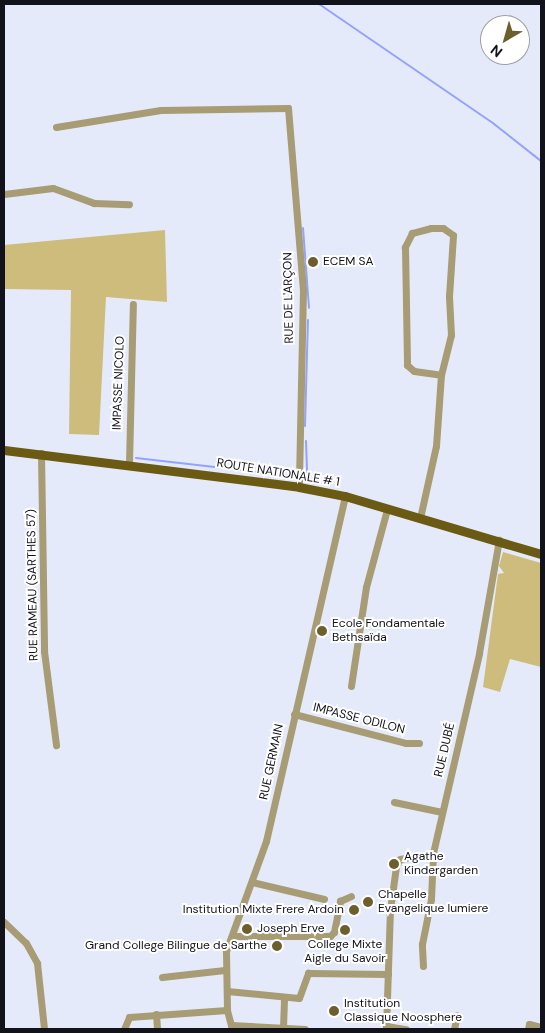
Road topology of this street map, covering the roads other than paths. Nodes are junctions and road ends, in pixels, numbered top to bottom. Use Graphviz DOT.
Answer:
graph roads {
  1 [pos="56,127"];
  2 [pos="4,194"];
  3 [pos="129,204"];
  4 [pos="133,304"];
  5 [pos="441,375"];
  6 [pos="4,450"];
  7 [pos="40,453"];
  8 [pos="129,463"];
  9 [pos="299,487"];
  10 [pos="345,496"];
  11 [pos="387,508"];
  12 [pos="420,518"];
  13 [pos="499,540"];
  14 [pos="541,554"];
  15 [pos="351,686"];
  16 [pos="294,714"];
  17 [pos="419,743"];
  18 [pos="56,745"];
  19 [pos="394,802"];
  20 [pos="442,812"];
  21 [pos="433,854"];
  22 [pos="252,882"];
  23 [pos="351,896"];
  24 [pos="324,899"];
  25 [pos="4,922"];
  26 [pos="232,936"];
  27 [pos="423,966"];
  28 [pos="225,970"];
  29 [pos="388,974"];
  30 [pos="162,977"];
  31 [pos="227,991"];
  32 [pos="284,997"];
  33 [pos="227,1010"];
  34 [pos="156,1014"];
  35 [pos="457,1015"];
  36 [pos="231,1027"];
  37 [pos="386,1027"];
  38 [pos="529,1027"];
  39 [pos="541,1027"];
  40 [pos="283,1028"];
  41 [pos="44,1029"];
  42 [pos="124,1029"];
  43 [pos="157,1029"];
  44 [pos="304,1029"];
  45 [pos="406,1029"];
  46 [pos="454,1029"];
  1 -- 9 [label="street, RUE DE L'ARÇON"];
  2 -- 3 [label="street"];
  4 -- 8 [label="street, IMPASSE NICOLO"];
  5 -- 5 [label="street"];
  5 -- 12 [label="street"];
  6 -- 7 [label="main road, ROUTE NATIONALE # 1"];
  7 -- 8 [label="main road, ROUTE NATIONALE # 1"];
  7 -- 18 [label="street, RUE RAMEAU (SARTHES 57)"];
  8 -- 9 [label="main road, ROUTE NATIONALE # 1"];
  9 -- 10 [label="main road, ROUTE NATIONALE # 1"];
  10 -- 11 [label="main road, ROUTE NATIONALE # 1"];
  10 -- 16 [label="street, RUE GERMAIN"];
  11 -- 12 [label="main road, ROUTE NATIONALE # 1"];
  11 -- 15 [label="street"];
  12 -- 13 [label="main road, ROUTE NATIONALE # 1"];
  13 -- 14 [label="main road, ROUTE NATIONALE # 1"];
  13 -- 20 [label="street, RUE DUBÉ"];
  16 -- 17 [label="street, IMPASSE ODILON"];
  16 -- 22 [label="street, RUE GERMAIN"];
  19 -- 20 [label="street"];
  20 -- 21 [label="street, RUE DUBÉ"];
  21 -- 27 [label="street, RUE DUBÉ"];
  21 -- 29 [label="street"];
  22 -- 24 [label="street"];
  22 -- 26 [label="street, RUE GERMAIN"];
  23 -- 26 [label="street"];
  25 -- 41 [label="street"];
  26 -- 28 [label="street, RUE GERMAIN"];
  28 -- 30 [label="street"];
  28 -- 31 [label="street, RUE GERMAIN"];
  29 -- 32 [label="street"];
  29 -- 37 [label="street"];
  31 -- 32 [label="street"];
  31 -- 33 [label="street, RUE GERMAIN"];
  32 -- 40 [label="street"];
  33 -- 34 [label="street"];
  33 -- 36 [label="street, RUE GERMAIN"];
  34 -- 42 [label="street"];
  34 -- 43 [label="street"];
  35 -- 46 [label="street"];
  36 -- 40 [label="street"];
  37 -- 45 [label="street"];
  38 -- 39 [label="street"];
  40 -- 44 [label="street"];
}
